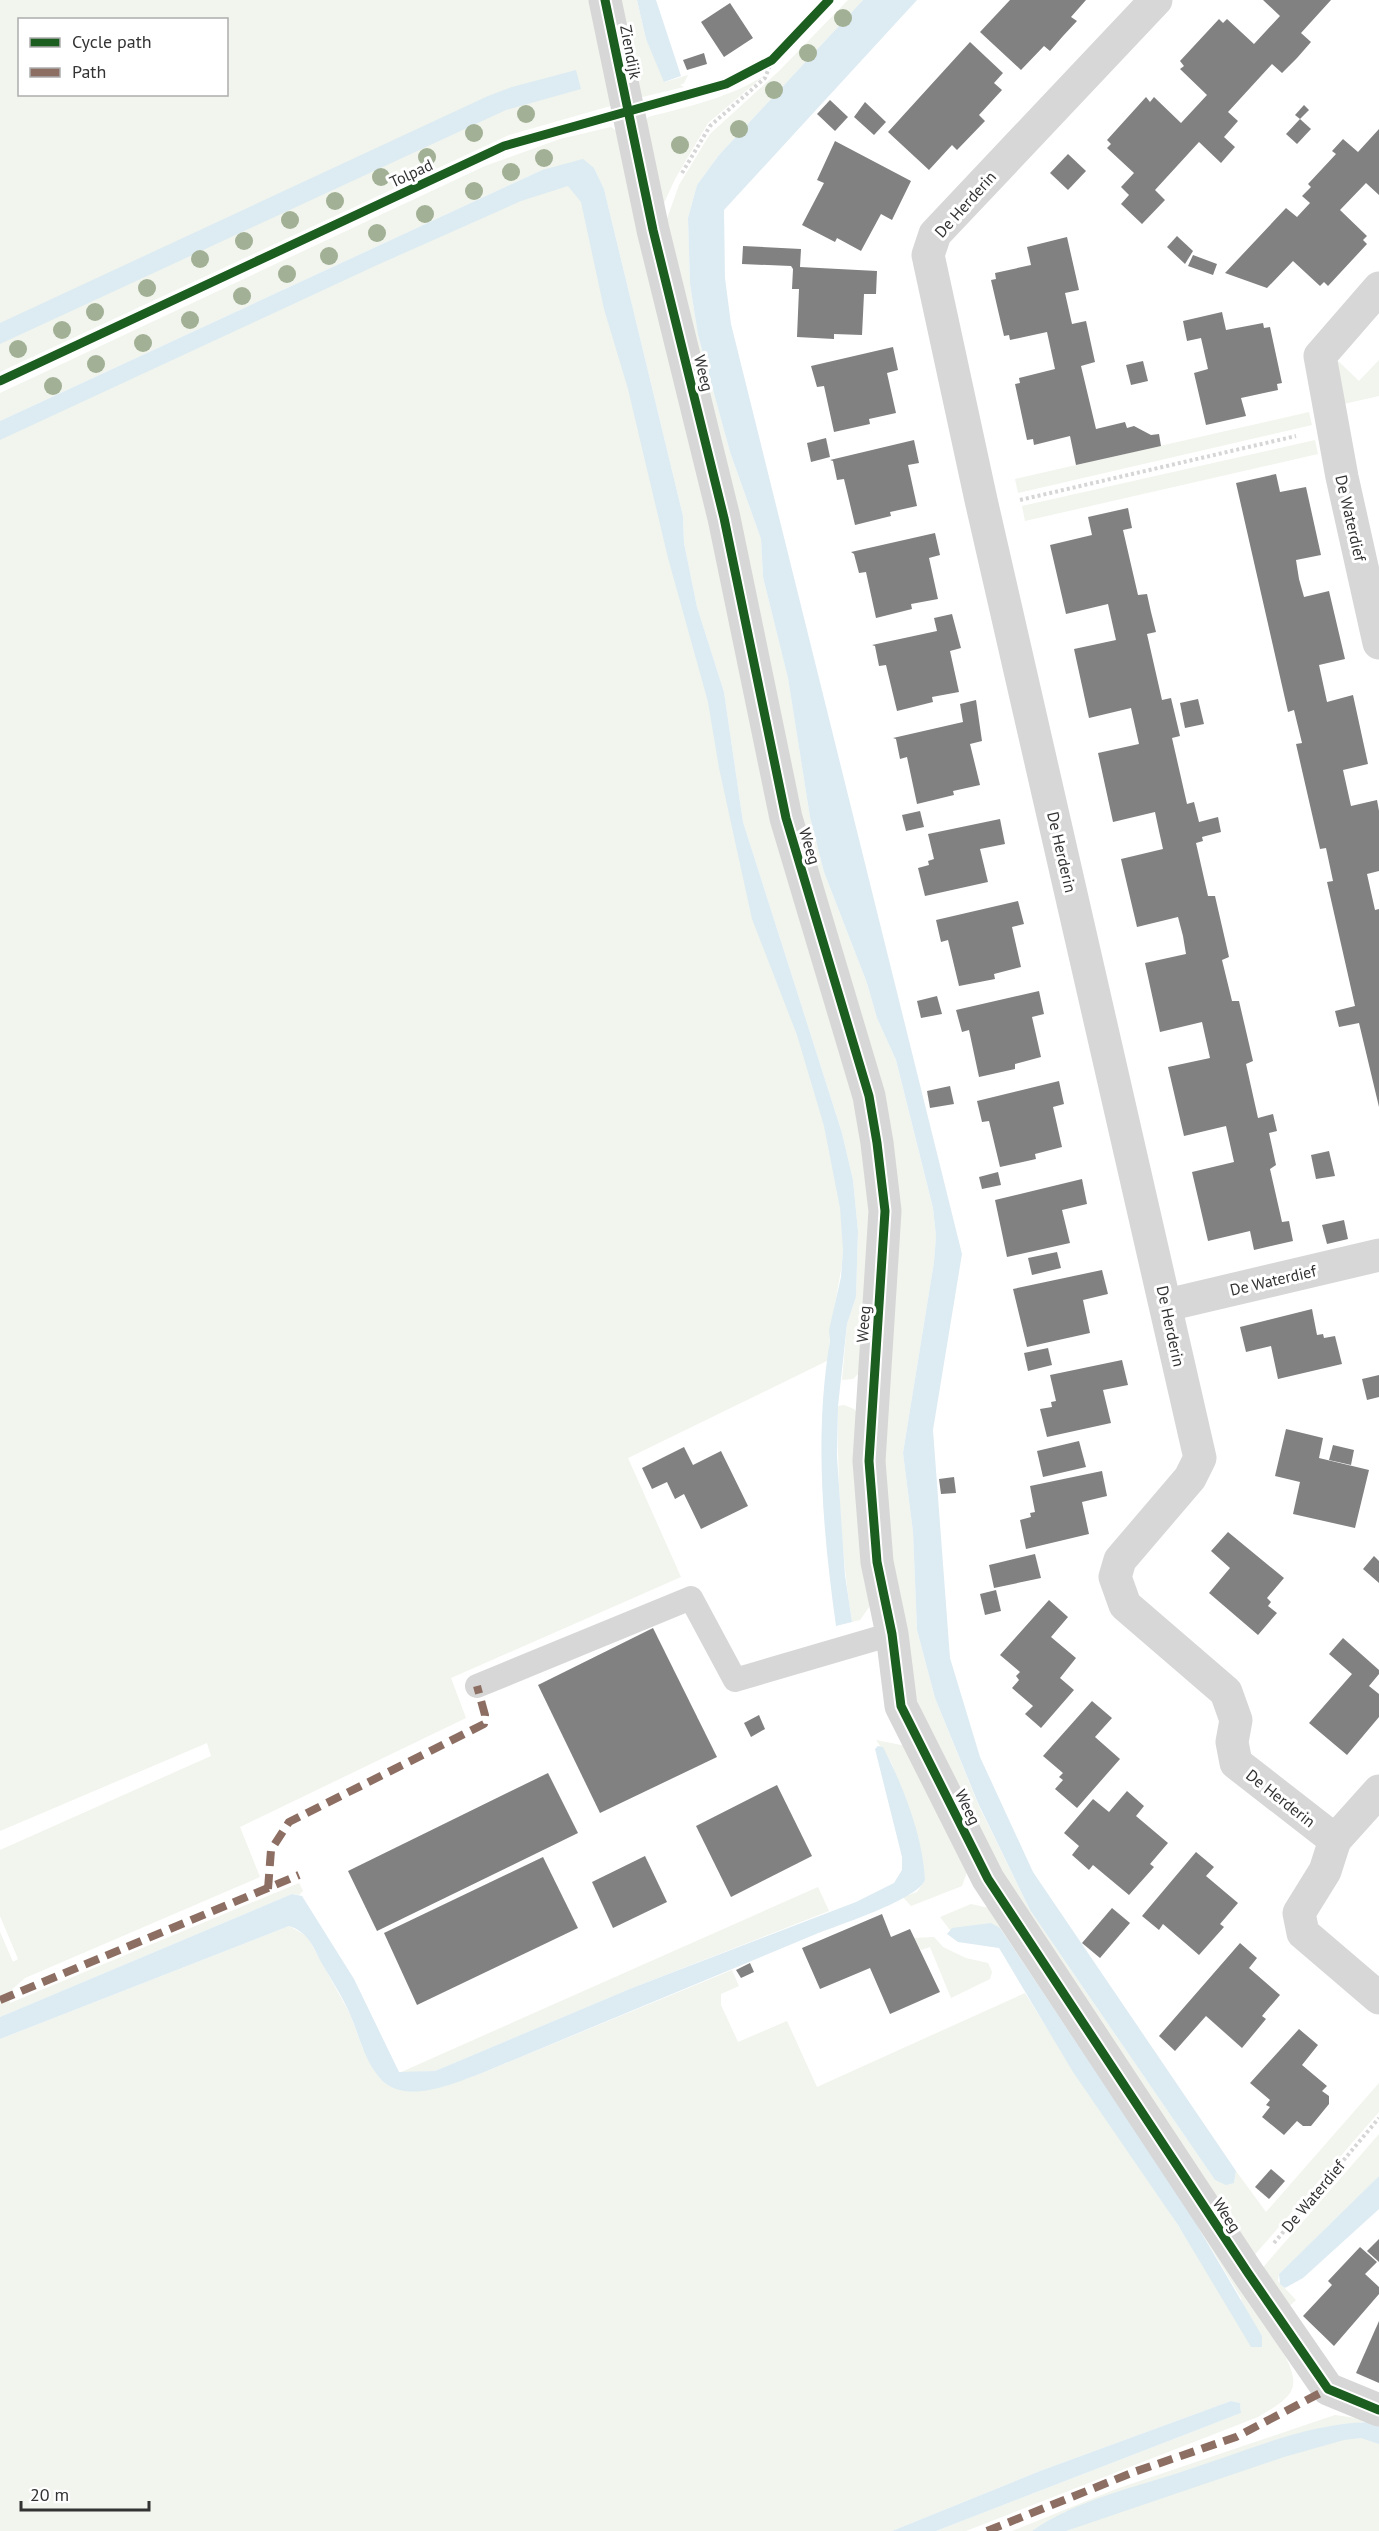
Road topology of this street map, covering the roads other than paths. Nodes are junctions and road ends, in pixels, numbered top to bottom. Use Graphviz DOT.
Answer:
graph roads {
  1 [pos="605,0"];
  2 [pos="1156,0"];
  3 [pos="626,110"];
  4 [pos="1379,288"];
  5 [pos="1379,643"];
  6 [pos="1379,1255"];
  7 [pos="1167,1305"];
  8 [pos="891,1634"];
  9 [pos="477,1686"];
  10 [pos="1379,1791"];
  11 [pos="1335,1840"];
  12 [pos="1379,1998"];
  13 [pos="1379,2410"];
  1 -- 3 [label="street, Ziendijk"];
  2 -- 7 [label="street, De Herderin"];
  3 -- 8 [label="street, Weeg"];
  4 -- 5 [label="street, De Waterdief"];
  6 -- 7 [label="street, De Waterdief"];
  7 -- 11 [label="street, De Herderin"];
  8 -- 9 [label="lane"];
  8 -- 13 [label="street, Weeg"];
  10 -- 11 [label="street"];
  11 -- 12 [label="street"];
}
